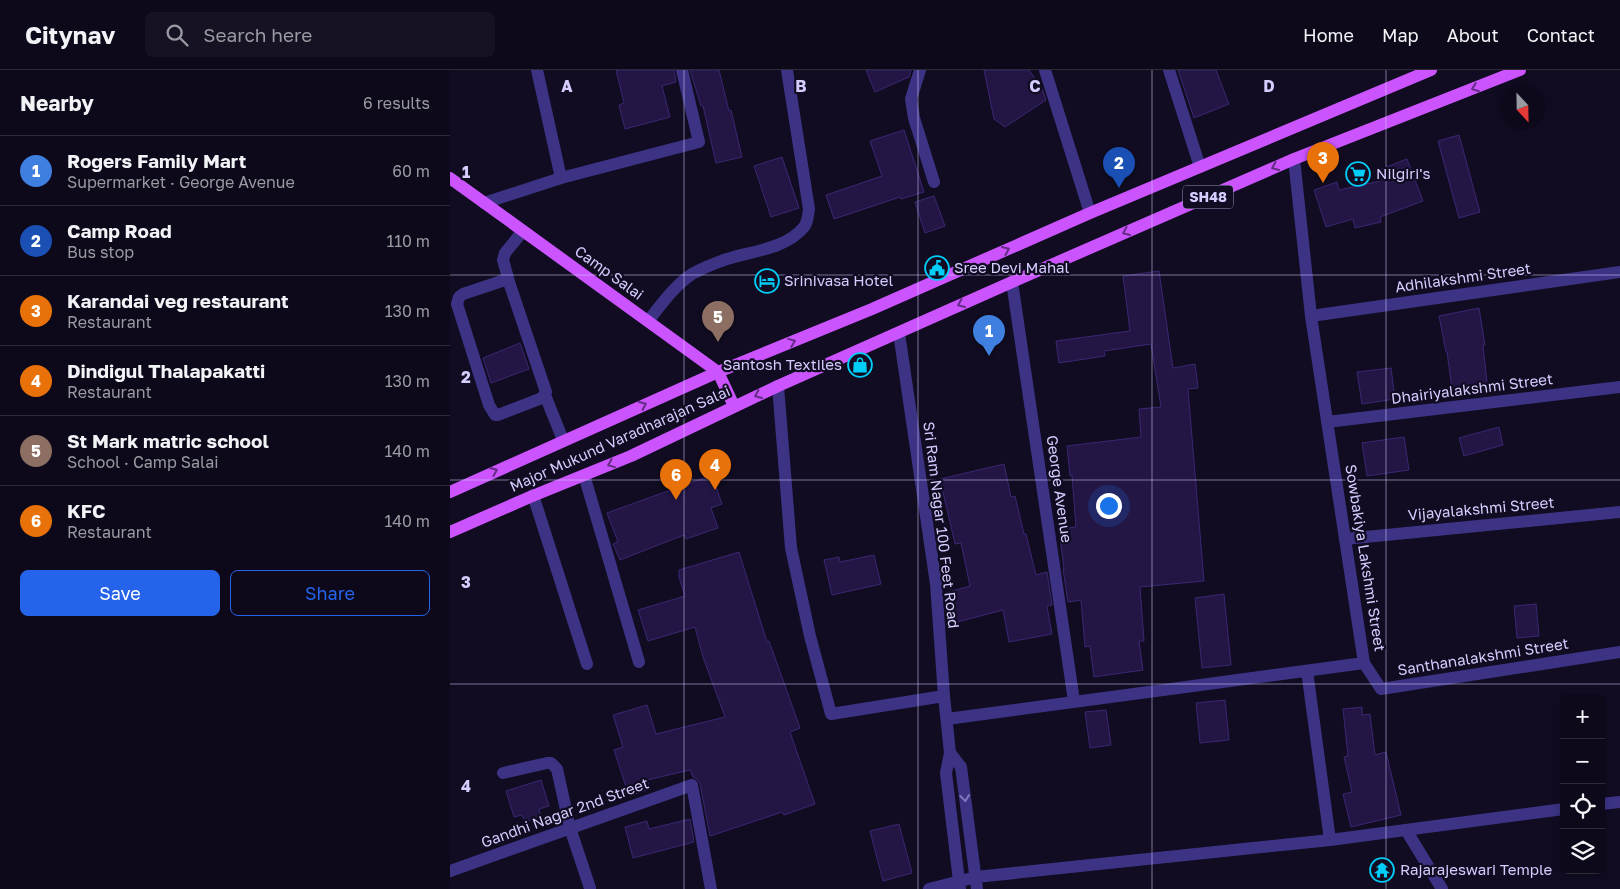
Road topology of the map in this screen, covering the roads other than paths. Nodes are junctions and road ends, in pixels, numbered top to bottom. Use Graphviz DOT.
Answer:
graph roads {
  1 [pos="537,70"];
  2 [pos="682,70"];
  3 [pos="787,70"];
  4 [pos="920,70"];
  5 [pos="1045,70"];
  6 [pos="1169,70"];
  7 [pos="1431,70"];
  8 [pos="1520,70"];
  9 [pos="1505,73"];
  10 [pos="1294,159"];
  11 [pos="1200,167"];
  12 [pos="450,178"];
  13 [pos="561,178"];
  14 [pos="934,182"];
  15 [pos="484,203"];
  16 [pos="1090,213"];
  17 [pos="523,231"];
  18 [pos="1620,272"];
  19 [pos="508,279"];
  20 [pos="1012,282"];
  21 [pos="1311,316"];
  22 [pos="648,322"];
  23 [pos="898,333"];
  24 [pos="718,372"];
  25 [pos="778,386"];
  26 [pos="1620,387"];
  27 [pos="545,395"];
  28 [pos="734,406"];
  29 [pos="1327,422"];
  30 [pos="563,440"];
  31 [pos="584,475"];
  32 [pos="450,492"];
  33 [pos="533,495"];
  34 [pos="1620,512"];
  35 [pos="450,532"];
  36 [pos="1345,538"];
  37 [pos="1620,652"];
  38 [pos="639,662"];
  39 [pos="1364,663"];
  40 [pos="587,664"];
  41 [pos="1307,671"];
  42 [pos="944,696"];
  43 [pos="1074,701"];
  44 [pos="947,719"];
  45 [pos="950,753"];
  46 [pos="503,773"];
  47 [pos="1620,802"];
  48 [pos="1605,804"];
  49 [pos="1560,810"];
  50 [pos="570,828"];
  51 [pos="1406,830"];
  52 [pos="1330,840"];
  53 [pos="450,871"];
  54 [pos="976,883"];
  55 [pos="960,885"];
  56 [pos="590,888"];
  57 [pos="711,889"];
  58 [pos="929,889"];
  59 [pos="1442,889"];
  1 -- 13 [label="street"];
  2 -- 13 [label="street"];
  3 -- 22 [label="street"];
  4 -- 14 [label="street"];
  5 -- 16 [label="street"];
  6 -- 11 [label="street"];
  7 -- 11 [label="main road, Major Mukund Varadharajan Salai / SH48"];
  8 -- 9 [label="main road, Major Mukund Varadharajan Salai / SH48"];
  9 -- 10 [label="main road, Major Mukund Varadharajan Salai / SH48, one-way"];
  10 -- 20 [label="main road, Major Mukund Varadharajan Salai / SH48, one-way"];
  10 -- 21 [label="street, Sowbakiya Lakshmi Street"];
  11 -- 16 [label="main road, Major Mukund Varadharajan Salai / SH48"];
  12 -- 15 [label="main road, Camp Salai"];
  13 -- 15 [label="street"];
  15 -- 17 [label="main road, Camp Salai"];
  24 -- 16 [label="main road, Major Mukund Varadharajan Salai / SH48, one-way"];
  17 -- 19 [label="street"];
  17 -- 22 [label="main road, Camp Salai"];
  18 -- 21 [label="street, Adhilakshmi Street"];
  19 -- 27 [label="street"];
  19 -- 27 [label="street"];
  20 -- 23 [label="main road, Major Mukund Varadharajan Salai / SH48, one-way"];
  20 -- 43 [label="street, George Avenue"];
  21 -- 29 [label="street, Sowbakiya Lakshmi Street"];
  22 -- 24 [label="main road, Camp Salai"];
  23 -- 25 [label="main road, Major Mukund Varadharajan Salai / SH48"];
  23 -- 42 [label="street, Sri Ram Nagar 100 Feet Road"];
  24 -- 28 [label="main road, Camp Salai"];
  30 -- 24 [label="main road, Major Mukund Varadharajan Salai / SH48, one-way"];
  25 -- 28 [label="main road, Major Mukund Varadharajan Salai / SH48, one-way"];
  25 -- 42 [label="street"];
  26 -- 29 [label="street, Dhairiyalakshmi Street"];
  27 -- 30 [label="street"];
  28 -- 31 [label="main road, Major Mukund Varadharajan Salai / SH48, one-way"];
  29 -- 36 [label="street, Sowbakiya Lakshmi Street"];
  32 -- 30 [label="main road, Major Mukund Varadharajan Salai / SH48, one-way"];
  31 -- 33 [label="main road, Major Mukund Varadharajan Salai / SH48"];
  31 -- 38 [label="street"];
  33 -- 35 [label="main road, Major Mukund Varadharajan Salai / SH48"];
  33 -- 40 [label="street"];
  34 -- 36 [label="street, Vijayalakshmi Street"];
  36 -- 39 [label="street, Sowbakiya Lakshmi Street"];
  37 -- 39 [label="street, Santhanalakshmi Street"];
  39 -- 41 [label="street, Sowbakiya Lakshmi Street"];
  41 -- 43 [label="street, Sowbakiya Lakshmi Street"];
  41 -- 52 [label="street"];
  42 -- 44 [label="street, Sri Ram Nagar 100 Feet Road"];
  43 -- 44 [label="street, Sowbakiya Lakshmi Street"];
  44 -- 45 [label="street, Sri Ram Nagar 100 Feet Road"];
  45 -- 54 [label="street, Sri Ram Nagar 100 Feet Road, one-way"];
  45 -- 55 [label="street, Sri Ram Nagar 100 Feet Road"];
  46 -- 50 [label="street"];
  47 -- 48 [label="street"];
  49 -- 51 [label="street"];
  50 -- 53 [label="street, Gandhi Nagar 2nd Street"];
  50 -- 56 [label="street"];
  50 -- 57 [label="street, Gandhi Nagar 2nd Street"];
  51 -- 52 [label="street"];
  51 -- 59 [label="street"];
  52 -- 54 [label="street"];
  54 -- 55 [label="street"];
  55 -- 58 [label="street"];
}
